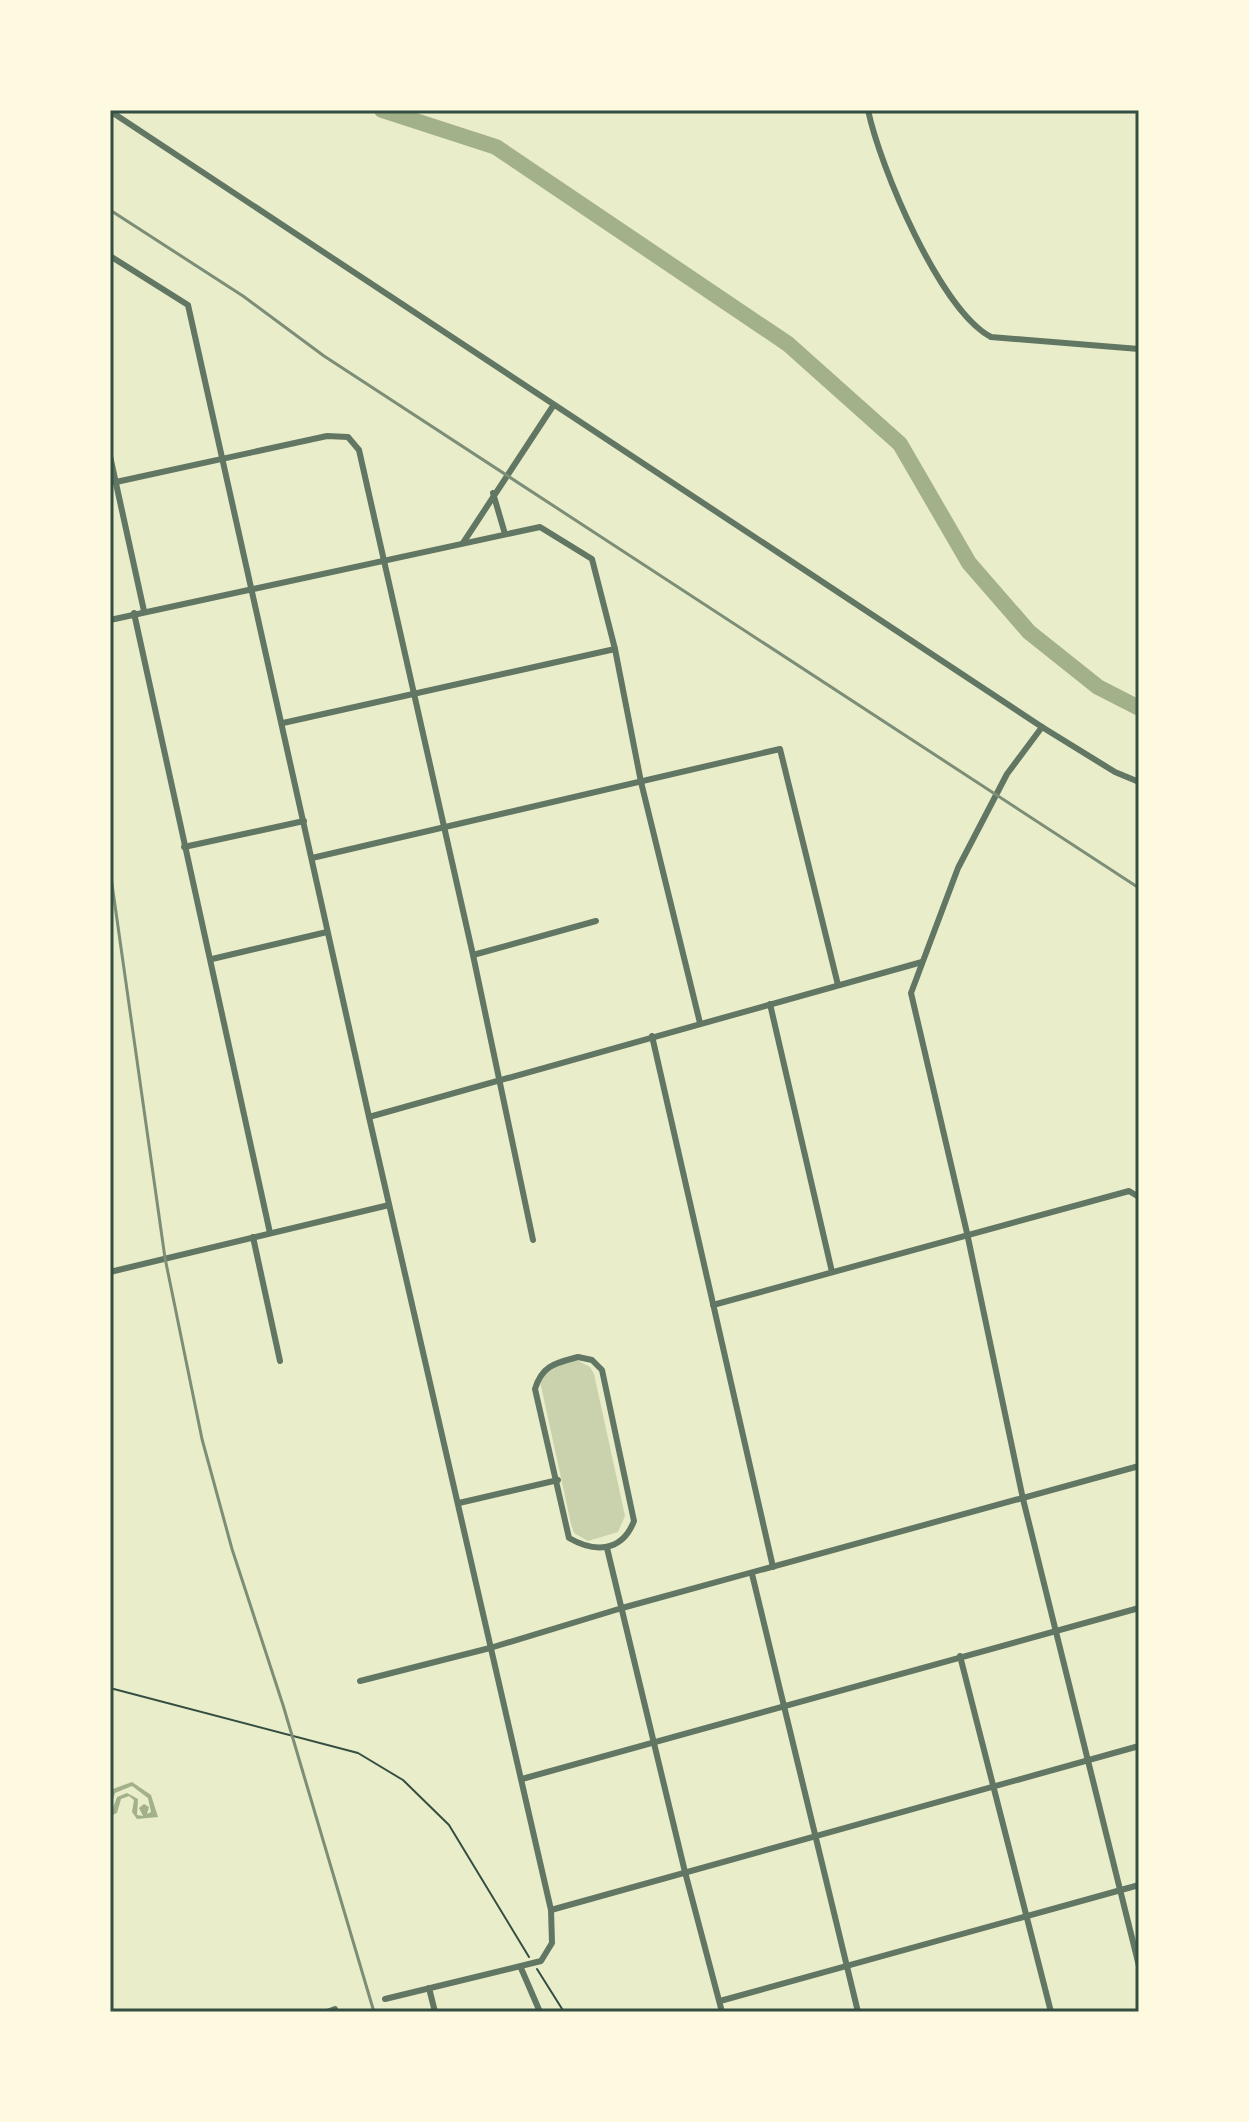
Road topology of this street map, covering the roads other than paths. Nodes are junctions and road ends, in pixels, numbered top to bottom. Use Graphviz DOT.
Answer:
graph roads {
  1 [pos="868,110"];
  2 [pos="110,111"];
  3 [pos="110,256"];
  4 [pos="1139,349"];
  5 [pos="553,406"];
  6 [pos="110,456"];
  7 [pos="224,459"];
  8 [pos="116,482"];
  9 [pos="493,493"];
  10 [pos="505,534"];
  11 [pos="463,543"];
  12 [pos="384,560"];
  13 [pos="252,589"];
  14 [pos="144,611"];
  15 [pos="134,613"];
  16 [pos="110,620"];
  17 [pos="615,649"];
  18 [pos="415,692"];
  19 [pos="283,723"];
  20 [pos="1042,727"];
  21 [pos="641,782"];
  22 [pos="1139,782"];
  23 [pos="304,821"];
  24 [pos="444,830"];
  25 [pos="184,847"];
  26 [pos="312,858"];
  27 [pos="596,921"];
  28 [pos="327,932"];
  29 [pos="473,955"];
  30 [pos="212,959"];
  31 [pos="922,962"];
  32 [pos="838,985"];
  33 [pos="770,1004"];
  34 [pos="700,1023"];
  35 [pos="652,1036"];
  36 [pos="499,1079"];
  37 [pos="369,1117"];
  38 [pos="1139,1197"];
  39 [pos="389,1205"];
  40 [pos="270,1233"];
  41 [pos="967,1233"];
  42 [pos="253,1237"];
  43 [pos="533,1240"];
  44 [pos="110,1272"];
  45 [pos="832,1272"];
  46 [pos="713,1305"];
  47 [pos="280,1361"];
  48 [pos="1139,1466"];
  49 [pos="558,1480"];
  50 [pos="1023,1499"];
  51 [pos="459,1503"];
  52 [pos="607,1548"];
  53 [pos="773,1567"];
  54 [pos="752,1574"];
  55 [pos="622,1608"];
  56 [pos="1139,1608"];
  57 [pos="1059,1631"];
  58 [pos="490,1648"];
  59 [pos="960,1656"];
  60 [pos="360,1681"];
  61 [pos="783,1707"];
  62 [pos="656,1742"];
  63 [pos="1139,1746"];
  64 [pos="1089,1760"];
  65 [pos="522,1779"];
  66 [pos="995,1787"];
  67 [pos="817,1836"];
  68 [pos="685,1872"];
  69 [pos="1139,1885"];
  70 [pos="1120,1891"];
  71 [pos="551,1910"];
  72 [pos="1028,1917"];
  73 [pos="1139,1966"];
  74 [pos="847,1967"];
  75 [pos="521,1968"];
  76 [pos="429,1988"];
  77 [pos="385,1999"];
  78 [pos="720,2001"];
  79 [pos="335,2009"];
  80 [pos="327,2012"];
  81 [pos="435,2012"];
  82 [pos="540,2012"];
  83 [pos="722,2012"];
  84 [pos="858,2012"];
  85 [pos="1051,2012"];
  1 -- 4 [label="street"];
  2 -- 5 [label="street"];
  3 -- 7 [label="street"];
  5 -- 9 [label="street"];
  5 -- 20 [label="street"];
  6 -- 8 [label="street"];
  7 -- 8 [label="street"];
  7 -- 12 [label="street"];
  7 -- 13 [label="street"];
  8 -- 14 [label="street"];
  9 -- 10 [label="street"];
  9 -- 11 [label="street"];
  10 -- 11 [label="street"];
  10 -- 17 [label="street"];
  11 -- 12 [label="street"];
  12 -- 13 [label="street"];
  12 -- 18 [label="street"];
  13 -- 14 [label="street"];
  13 -- 19 [label="street"];
  14 -- 15 [label="street"];
  15 -- 16 [label="street"];
  15 -- 25 [label="street"];
  17 -- 18 [label="street"];
  17 -- 21 [label="street"];
  18 -- 19 [label="street"];
  18 -- 24 [label="street"];
  19 -- 23 [label="street"];
  20 -- 22 [label="street"];
  20 -- 31 [label="street"];
  21 -- 24 [label="street"];
  21 -- 32 [label="street"];
  21 -- 34 [label="street"];
  23 -- 25 [label="street"];
  23 -- 26 [label="street"];
  24 -- 26 [label="street"];
  24 -- 29 [label="street"];
  25 -- 30 [label="street"];
  26 -- 28 [label="street"];
  27 -- 29 [label="street"];
  28 -- 30 [label="street"];
  28 -- 37 [label="street"];
  29 -- 36 [label="street"];
  30 -- 40 [label="street"];
  31 -- 32 [label="street"];
  31 -- 41 [label="street"];
  32 -- 33 [label="street"];
  33 -- 34 [label="street"];
  33 -- 45 [label="street"];
  34 -- 35 [label="street"];
  35 -- 36 [label="street"];
  35 -- 46 [label="street"];
  36 -- 37 [label="street"];
  36 -- 43 [label="street"];
  37 -- 39 [label="street"];
  38 -- 41 [label="street"];
  39 -- 40 [label="street"];
  39 -- 51 [label="street"];
  40 -- 42 [label="street"];
  41 -- 45 [label="street"];
  41 -- 50 [label="street"];
  42 -- 44 [label="street"];
  42 -- 47 [label="street"];
  45 -- 46 [label="street"];
  46 -- 53 [label="street"];
  48 -- 50 [label="street"];
  49 -- 51 [label="street"];
  49 -- 52 [label="street"];
  49 -- 52 [label="street"];
  50 -- 53 [label="street"];
  50 -- 57 [label="street"];
  51 -- 58 [label="street"];
  52 -- 55 [label="street"];
  53 -- 54 [label="street"];
  54 -- 55 [label="street"];
  54 -- 61 [label="street"];
  55 -- 58 [label="street"];
  55 -- 62 [label="street"];
  56 -- 57 [label="street"];
  57 -- 59 [label="street"];
  57 -- 64 [label="street"];
  58 -- 60 [label="street"];
  58 -- 65 [label="street"];
  59 -- 61 [label="street"];
  59 -- 66 [label="street"];
  61 -- 62 [label="street"];
  61 -- 67 [label="street"];
  62 -- 65 [label="street"];
  62 -- 68 [label="street"];
  63 -- 64 [label="street"];
  64 -- 66 [label="street"];
  64 -- 70 [label="street"];
  65 -- 71 [label="street"];
  66 -- 67 [label="street"];
  66 -- 72 [label="street"];
  67 -- 68 [label="street"];
  67 -- 74 [label="street"];
  68 -- 71 [label="street"];
  68 -- 78 [label="street"];
  69 -- 70 [label="street"];
  70 -- 72 [label="street"];
  70 -- 73 [label="street"];
  71 -- 75 [label="street"];
  72 -- 74 [label="street"];
  72 -- 85 [label="street"];
  74 -- 78 [label="street"];
  74 -- 84 [label="street"];
  75 -- 76 [label="street"];
  75 -- 82 [label="street"];
  76 -- 77 [label="street"];
  76 -- 81 [label="street"];
  78 -- 83 [label="street"];
  79 -- 80 [label="street"];
}
